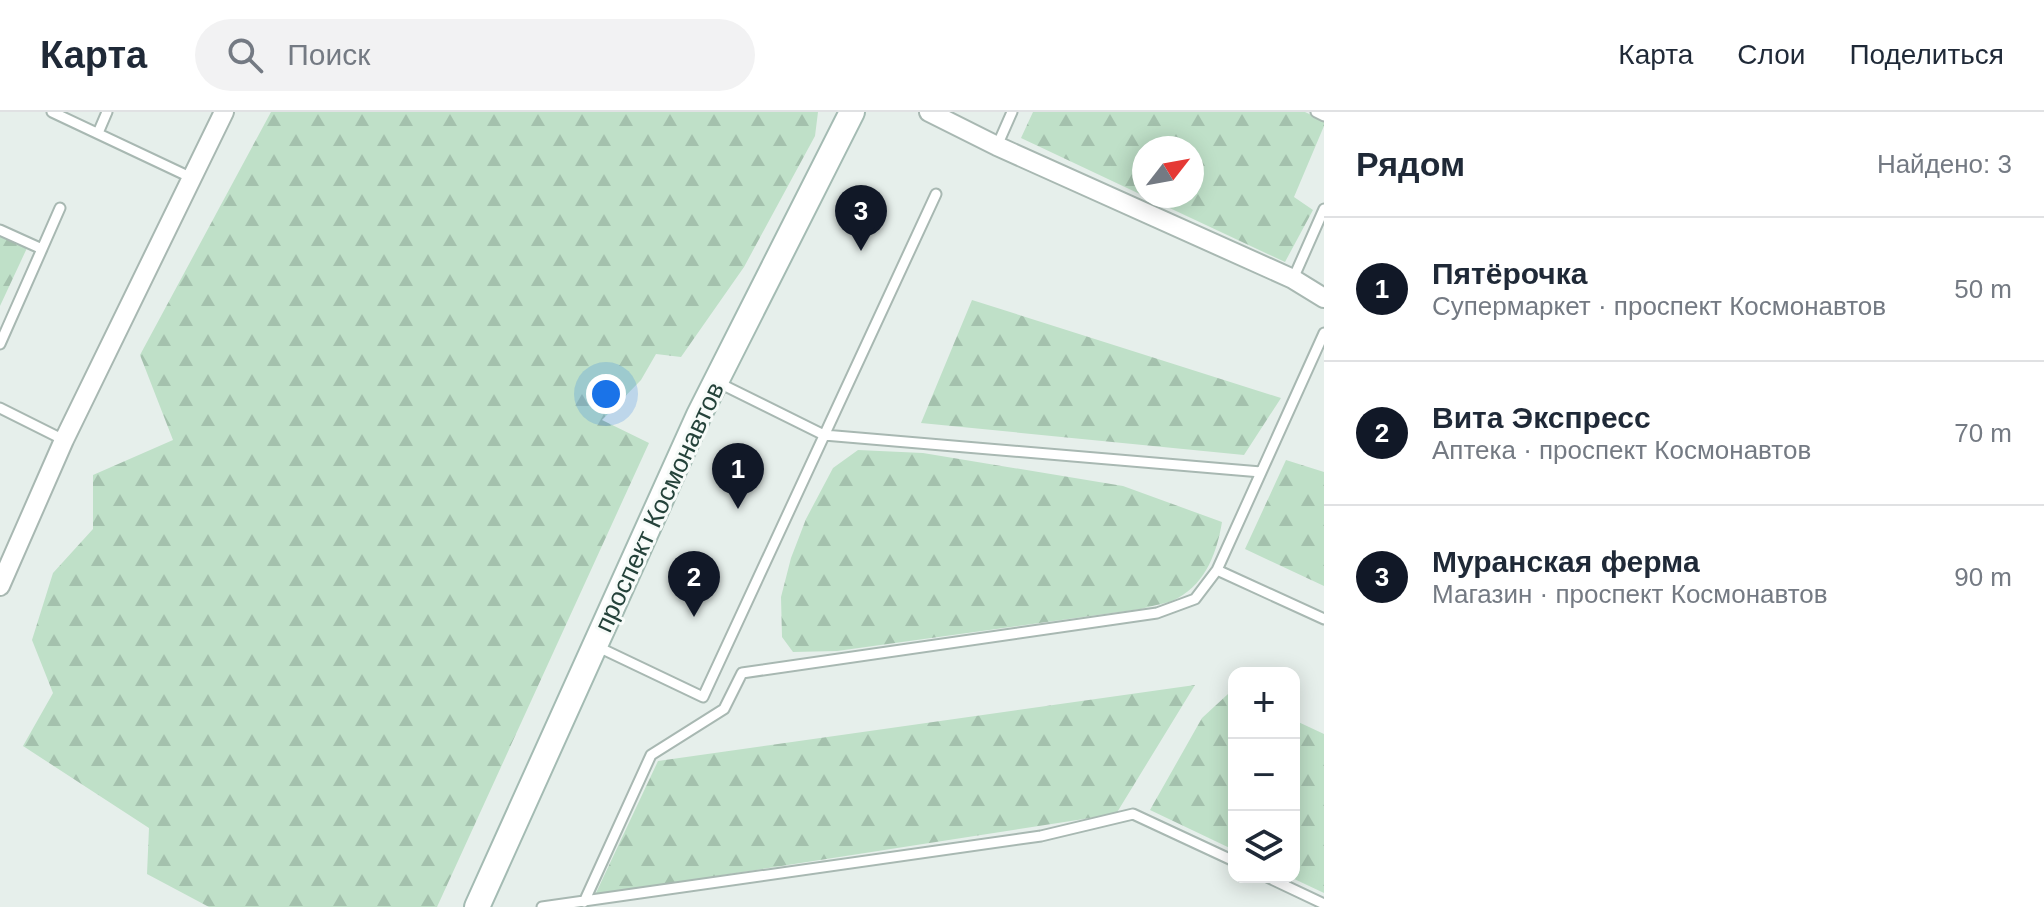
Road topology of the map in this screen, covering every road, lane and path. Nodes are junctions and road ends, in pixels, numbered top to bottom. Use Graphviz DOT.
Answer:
graph roads {
  1 [pos="52,112"];
  2 [pos="107,112"];
  3 [pos="224,112"];
  4 [pos="852,112"];
  5 [pos="929,112"];
  6 [pos="1012,112"];
  7 [pos="1316,112"];
  8 [pos="1324,116"];
  9 [pos="98,133"];
  10 [pos="997,146"];
  11 [pos="192,178"];
  12 [pos="936,194"];
  13 [pos="60,208"];
  14 [pos="1324,209"];
  15 [pos="0,230"];
  16 [pos="42,249"];
  17 [pos="1293,279"];
  18 [pos="1324,298"];
  19 [pos="1324,333"];
  20 [pos="0,344"];
  21 [pos="717,382"];
  22 [pos="0,408"];
  23 [pos="824,435"];
  24 [pos="64,440"];
  25 [pos="1261,472"];
  26 [pos="1217,570"];
  27 [pos="0,586"];
  28 [pos="1324,619"];
  29 [pos="595,645"];
  30 [pos="1228,858"];
  31 [pos="1280,883"];
  32 [pos="584,902"];
  33 [pos="1324,904"];
  34 [pos="477,907"];
  35 [pos="542,907"];
  1 -- 9 [label="lane"];
  2 -- 9 [label="lane"];
  3 -- 11 [label="street"];
  4 -- 21 [label="main road, проспект Космонавтов"];
  5 -- 10 [label="street"];
  6 -- 10 [label="lane"];
  7 -- 8 [label="lane"];
  9 -- 11 [label="lane"];
  10 -- 17 [label="street"];
  11 -- 24 [label="street"];
  12 -- 23 [label="lane"];
  13 -- 16 [label="lane"];
  14 -- 17 [label="lane"];
  15 -- 16 [label="lane"];
  16 -- 20 [label="lane"];
  17 -- 18 [label="street"];
  19 -- 25 [label="lane"];
  21 -- 23 [label="lane"];
  21 -- 29 [label="main road, проспект Космонавтов"];
  22 -- 24 [label="lane"];
  23 -- 25 [label="lane"];
  23 -- 29 [label="lane"];
  24 -- 27 [label="street"];
  25 -- 26 [label="lane"];
  26 -- 28 [label="lane"];
  26 -- 32 [label="lane"];
  29 -- 34 [label="main road, проспект Космонавтов"];
  30 -- 32 [label="lane"];
  31 -- 33 [label="lane"];
  32 -- 35 [label="lane"];
}
